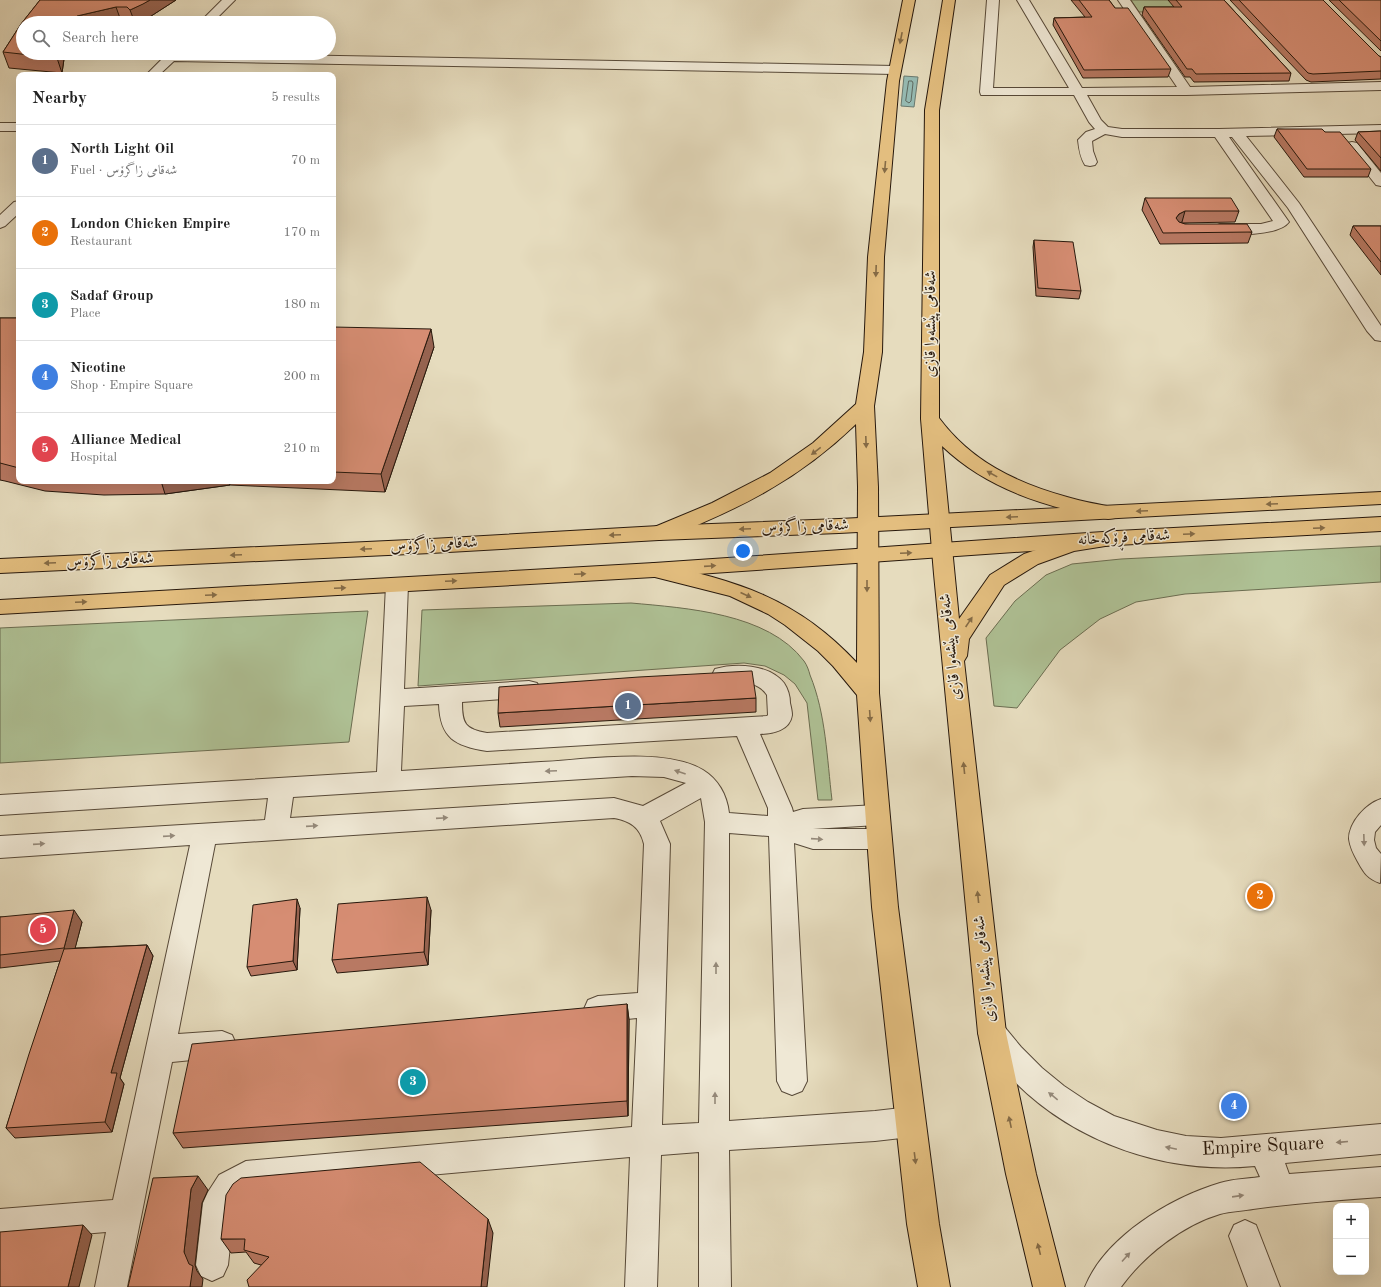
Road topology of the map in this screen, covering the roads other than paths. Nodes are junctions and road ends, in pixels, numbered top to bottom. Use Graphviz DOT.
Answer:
graph roads {
  1 [pos="229,0"];
  2 [pos="909,0"];
  3 [pos="949,0"];
  4 [pos="993,0"];
  5 [pos="1023,0"];
  6 [pos="1124,0"];
  7 [pos="212,16"];
  8 [pos="336,58"];
  9 [pos="168,60"];
  10 [pos="895,70"];
  11 [pos="155,72"];
  12 [pos="1293,76"];
  13 [pos="1381,86"];
  14 [pos="1304,88"];
  15 [pos="1078,92"];
  16 [pos="1186,92"];
  17 [pos="0,126"];
  18 [pos="16,127"];
  19 [pos="1381,129"];
  20 [pos="1104,130"];
  21 [pos="1338,130"];
  22 [pos="1236,132"];
  23 [pos="1219,133"];
  24 [pos="1090,162"];
  25 [pos="1381,182"];
  26 [pos="16,208"];
  27 [pos="0,223"];
  28 [pos="1205,229"];
  29 [pos="1381,336"];
  30 [pos="865,406"];
  31 [pos="930,419"];
  32 [pos="1381,498"];
  33 [pos="1108,513"];
  34 [pos="938,521"];
  35 [pos="868,524"];
  36 [pos="1381,524"];
  37 [pos="659,533"];
  38 [pos="1117,538"];
  39 [pos="942,551"];
  40 [pos="867,556"];
  41 [pos="0,566"];
  42 [pos="654,570"];
  43 [pos="397,585"];
  44 [pos="0,607"];
  45 [pos="954,671"];
  46 [pos="699,677"];
  47 [pos="551,687"];
  48 [pos="868,693"];
  49 [pos="450,694"];
  50 [pos="393,698"];
  51 [pos="745,726"];
  52 [pos="604,735"];
  53 [pos="503,741"];
  54 [pos="604,768"];
  55 [pos="499,774"];
  56 [pos="389,780"];
  57 [pos="704,785"];
  58 [pos="282,787"];
  59 [pos="0,805"];
  60 [pos="1381,809"];
  61 [pos="644,818"];
  62 [pos="717,822"];
  63 [pos="878,827"];
  64 [pos="780,828"];
  65 [pos="276,829"];
  66 [pos="205,833"];
  67 [pos="1,849"];
  68 [pos="1381,866"];
  69 [pos="652,1004"];
  70 [pos="573,1012"];
  71 [pos="992,1033"];
  72 [pos="248,1041"];
  73 [pos="161,1049"];
  74 [pos="792,1080"];
  75 [pos="910,1122"];
  76 [pos="714,1137"];
  77 [pos="1381,1139"];
  78 [pos="646,1141"];
  79 [pos="1264,1149"];
  80 [pos="1381,1182"];
  81 [pos="1280,1190"];
  82 [pos="126,1215"];
  83 [pos="0,1225"];
  84 [pos="1245,1236"];
  85 [pos="212,1265"];
  86 [pos="111,1287"];
  87 [pos="641,1287"];
  88 [pos="715,1287"];
  89 [pos="934,1287"];
  90 [pos="1049,1287"];
  91 [pos="1101,1287"];
  92 [pos="1264,1287"];
  1 -- 7 [label="street"];
  2 -- 10 [label="main road, one-way"];
  3 -- 31 [label="main road, شەقامی پێشەوا قازی"];
  4 -- 15 [label="street"];
  5 -- 15 [label="street"];
  6 -- 16 [label="street"];
  8 -- 10 [label="street"];
  9 -- 11 [label="street"];
  10 -- 30 [label="main road, one-way"];
  12 -- 14 [label="street"];
  13 -- 14 [label="street"];
  14 -- 16 [label="street"];
  15 -- 16 [label="street"];
  15 -- 20 [label="street"];
  17 -- 18 [label="street"];
  19 -- 21 [label="street"];
  20 -- 23 [label="street"];
  20 -- 24 [label="street"];
  21 -- 22 [label="street"];
  21 -- 25 [label="street"];
  22 -- 23 [label="street"];
  22 -- 29 [label="street"];
  23 -- 28 [label="street"];
  26 -- 27 [label="street"];
  30 -- 35 [label="main road, one-way"];
  30 -- 37 [label="main road, one-way"];
  33 -- 31 [label="main road, one-way"];
  31 -- 34 [label="main road, شەقامی پێشەوا قازی"];
  32 -- 33 [label="main road, شەقامی فڕۆکەخانە, one-way"];
  33 -- 34 [label="main road, شەقامی فڕۆکەخانە, one-way"];
  34 -- 35 [label="main road, شەقامی فڕۆکەخانە"];
  34 -- 39 [label="main road, شەقامی پێشەوا قازی"];
  35 -- 37 [label="main road, شەقامی زاگرۆس, one-way"];
  35 -- 40 [label="main road"];
  38 -- 36 [label="main road, شەقامی فڕۆکەخانە, one-way"];
  37 -- 41 [label="main road, شەقامی زاگرۆس, one-way"];
  38 -- 39 [label="main road, شەقامی فڕۆکەخانە"];
  45 -- 38 [label="main road, one-way"];
  40 -- 39 [label="main road, شەقامی فڕۆکەخانە, one-way"];
  39 -- 45 [label="main road, شەقامی پێشەوا قازی"];
  42 -- 40 [label="main road, شەقامی زاگرۆس, one-way"];
  40 -- 48 [label="main road, one-way"];
  43 -- 42 [label="main road, شەقامی زاگرۆس, one-way"];
  42 -- 48 [label="main road, one-way"];
  44 -- 43 [label="main road, شەقامی زاگرۆس, one-way"];
  43 -- 50 [label="street"];
  71 -- 45 [label="main road, شەقامی پێشەوا قازی, one-way"];
  46 -- 51 [label="street"];
  47 -- 49 [label="street"];
  48 -- 63 [label="main road, one-way"];
  49 -- 50 [label="street"];
  49 -- 53 [label="street"];
  50 -- 56 [label="street"];
  51 -- 52 [label="street"];
  51 -- 64 [label="street"];
  52 -- 53 [label="street"];
  52 -- 54 [label="street"];
  53 -- 55 [label="street"];
  54 -- 55 [label="street, one-way"];
  57 -- 54 [label="street, one-way"];
  55 -- 56 [label="street"];
  56 -- 58 [label="street"];
  57 -- 61 [label="street"];
  57 -- 62 [label="street"];
  58 -- 59 [label="street"];
  58 -- 65 [label="street"];
  60 -- 68 [label="street, one-way"];
  65 -- 61 [label="street, one-way"];
  61 -- 69 [label="street"];
  62 -- 64 [label="street"];
  76 -- 62 [label="street, one-way"];
  63 -- 64 [label="street"];
  63 -- 75 [label="main road"];
  64 -- 74 [label="street"];
  65 -- 66 [label="street"];
  67 -- 66 [label="street, one-way"];
  66 -- 73 [label="street"];
  69 -- 70 [label="street"];
  69 -- 78 [label="street"];
  79 -- 71 [label="street, Empire Square, one-way"];
  90 -- 71 [label="main road, شەقامی پێشەوا قازی, one-way"];
  72 -- 73 [label="street"];
  73 -- 82 [label="street"];
  75 -- 76 [label="street"];
  75 -- 89 [label="main road, one-way"];
  76 -- 78 [label="street"];
  76 -- 88 [label="street"];
  77 -- 79 [label="street, Empire Square, one-way"];
  78 -- 85 [label="street"];
  78 -- 87 [label="street"];
  79 -- 81 [label="street"];
  80 -- 81 [label="street"];
  91 -- 81 [label="street, one-way"];
  82 -- 83 [label="street"];
  82 -- 86 [label="street"];
  84 -- 92 [label="street"];
}
